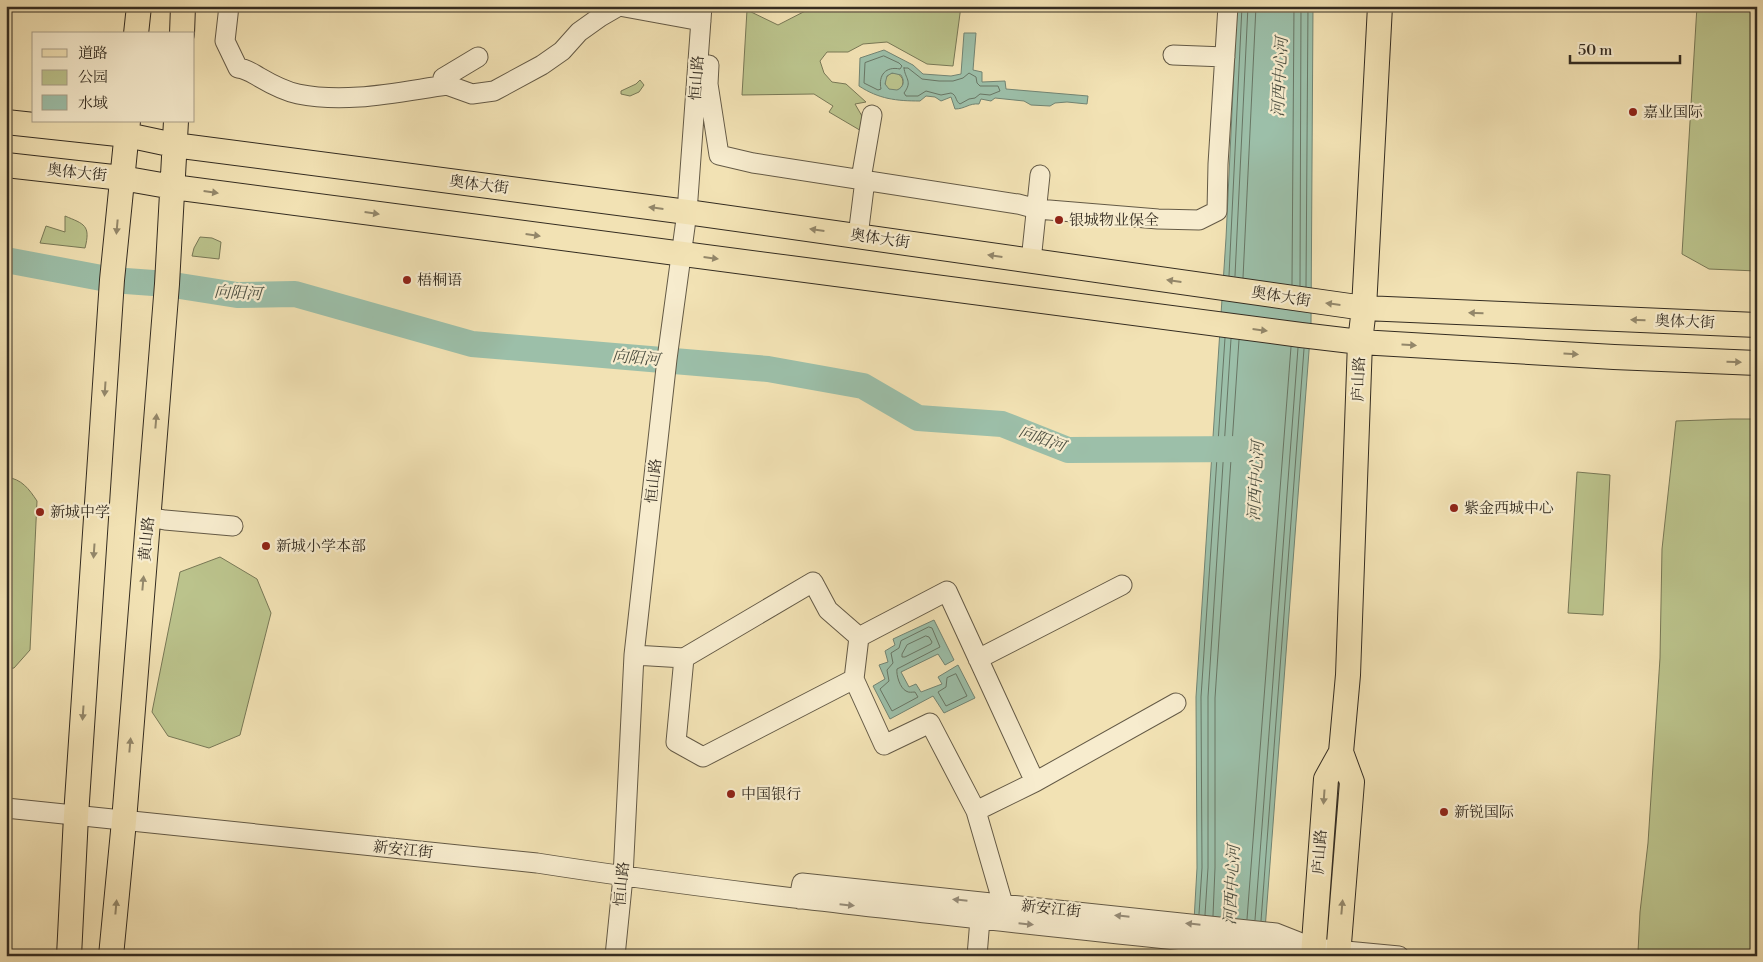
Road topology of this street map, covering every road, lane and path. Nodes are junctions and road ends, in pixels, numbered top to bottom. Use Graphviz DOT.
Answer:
graph roads {
  1 [pos="139,6"];
  2 [pos="183,6"];
  3 [pos="229,6"];
  4 [pos="619,6"];
  5 [pos="1228,6"];
  6 [pos="1380,6"];
  7 [pos="703,9"];
  8 [pos="136,32"];
  9 [pos="182,32"];
  10 [pos="1173,55"];
  11 [pos="1225,56"];
  12 [pos="478,57"];
  13 [pos="447,85"];
  14 [pos="872,115"];
  15 [pos="6,122"];
  16 [pos="176,122"];
  17 [pos="127,128"];
  18 [pos="174,145"];
  19 [pos="6,165"];
  20 [pos="1040,175"];
  21 [pos="122,178"];
  22 [pos="863,179"];
  23 [pos="173,187"];
  24 [pos="1037,209"];
  25 [pos="686,212"];
  26 [pos="858,236"];
  27 [pos="681,254"];
  28 [pos="1031,261"];
  29 [pos="1364,308"];
  30 [pos="1757,325"];
  31 [pos="1360,342"];
  32 [pos="1757,363"];
  33 [pos="148,517"];
  34 [pos="233,526"];
  35 [pos="1122,585"];
  36 [pos="859,637"];
  37 [pos="634,655"];
  38 [pos="684,658"];
  39 [pos="978,659"];
  40 [pos="854,679"];
  41 [pos="1176,703"];
  42 [pos="1341,752"];
  43 [pos="1035,782"];
  44 [pos="6,808"];
  45 [pos="976,811"];
  46 [pos="76,816"];
  47 [pos="124,821"];
  48 [pos="624,876"];
  49 [pos="799,899"];
  50 [pos="1003,904"];
  51 [pos="980,919"];
  52 [pos="1170,930"];
  53 [pos="1313,952"];
  54 [pos="1338,952"];
  55 [pos="69,956"];
  56 [pos="112,956"];
  57 [pos="615,956"];
  58 [pos="977,956"];
  59 [pos="1399,956"];
  1 -- 8 [label="main road"];
  2 -- 9 [label="main road"];
  3 -- 13 [label="street"];
  4 -- 7 [label="street"];
  4 -- 13 [label="street"];
  5 -- 11 [label="street"];
  6 -- 29 [label="main road, 庐山路"];
  7 -- 22 [label="street"];
  7 -- 25 [label="street, 恒山路"];
  10 -- 11 [label="street"];
  11 -- 24 [label="street"];
  12 -- 13 [label="street"];
  14 -- 22 [label="street"];
  15 -- 17 [label="main road, 奥体大街"];
  16 -- 18 [label="main road, 黄山路"];
  17 -- 18 [label="main road, 奥体大街"];
  17 -- 21 [label="main road"];
  18 -- 23 [label="main road, 黄山路"];
  25 -- 18 [label="main road, 奥体大街, one-way"];
  19 -- 21 [label="main road, 奥体大街"];
  20 -- 24 [label="street"];
  21 -- 23 [label="main road, 奥体大街"];
  21 -- 46 [label="main road, one-way"];
  22 -- 24 [label="street"];
  22 -- 26 [label="street"];
  23 -- 27 [label="main road, 奥体大街, one-way"];
  33 -- 23 [label="main road, 黄山路, one-way"];
  24 -- 28 [label="street"];
  26 -- 25 [label="main road, 奥体大街, one-way"];
  25 -- 27 [label="street, 恒山路"];
  28 -- 26 [label="main road, 奥体大街, one-way"];
  27 -- 31 [label="main road, 奥体大街, one-way"];
  27 -- 37 [label="street, 恒山路"];
  29 -- 28 [label="main road, 奥体大街, one-way"];
  30 -- 29 [label="main road, 奥体大街, one-way"];
  29 -- 31 [label="main road, 庐山路"];
  31 -- 32 [label="main road, 奥体大街, one-way"];
  31 -- 42 [label="main road, 庐山路"];
  33 -- 34 [label="street"];
  47 -- 33 [label="main road, 黄山路, one-way"];
  35 -- 39 [label="street"];
  36 -- 38 [label="street"];
  36 -- 39 [label="street"];
  36 -- 40 [label="street"];
  37 -- 38 [label="street"];
  37 -- 48 [label="street, 恒山路"];
  38 -- 40 [label="street"];
  39 -- 43 [label="street"];
  40 -- 45 [label="street"];
  41 -- 43 [label="street"];
  42 -- 53 [label="main road, 庐山路, one-way"];
  54 -- 42 [label="main road, 庐山路, one-way"];
  43 -- 45 [label="street"];
  44 -- 46 [label="street, 新安江街"];
  45 -- 50 [label="street"];
  46 -- 47 [label="street, 新安江街"];
  46 -- 55 [label="main road"];
  47 -- 48 [label="street, 新安江街"];
  56 -- 47 [label="main road, 黄山路, one-way"];
  48 -- 49 [label="street, 新安江街"];
  48 -- 57 [label="street, 恒山路"];
  50 -- 49 [label="street, 新安江街, one-way"];
  49 -- 51 [label="street, 新安江街, one-way"];
  52 -- 50 [label="street, 新安江街, one-way"];
  51 -- 52 [label="street, 新安江街, one-way"];
  51 -- 58 [label="street"];
  52 -- 53 [label="street, 新安江街"];
  53 -- 54 [label="street, 新安江街"];
  54 -- 59 [label="street, 新安江街"];
}
